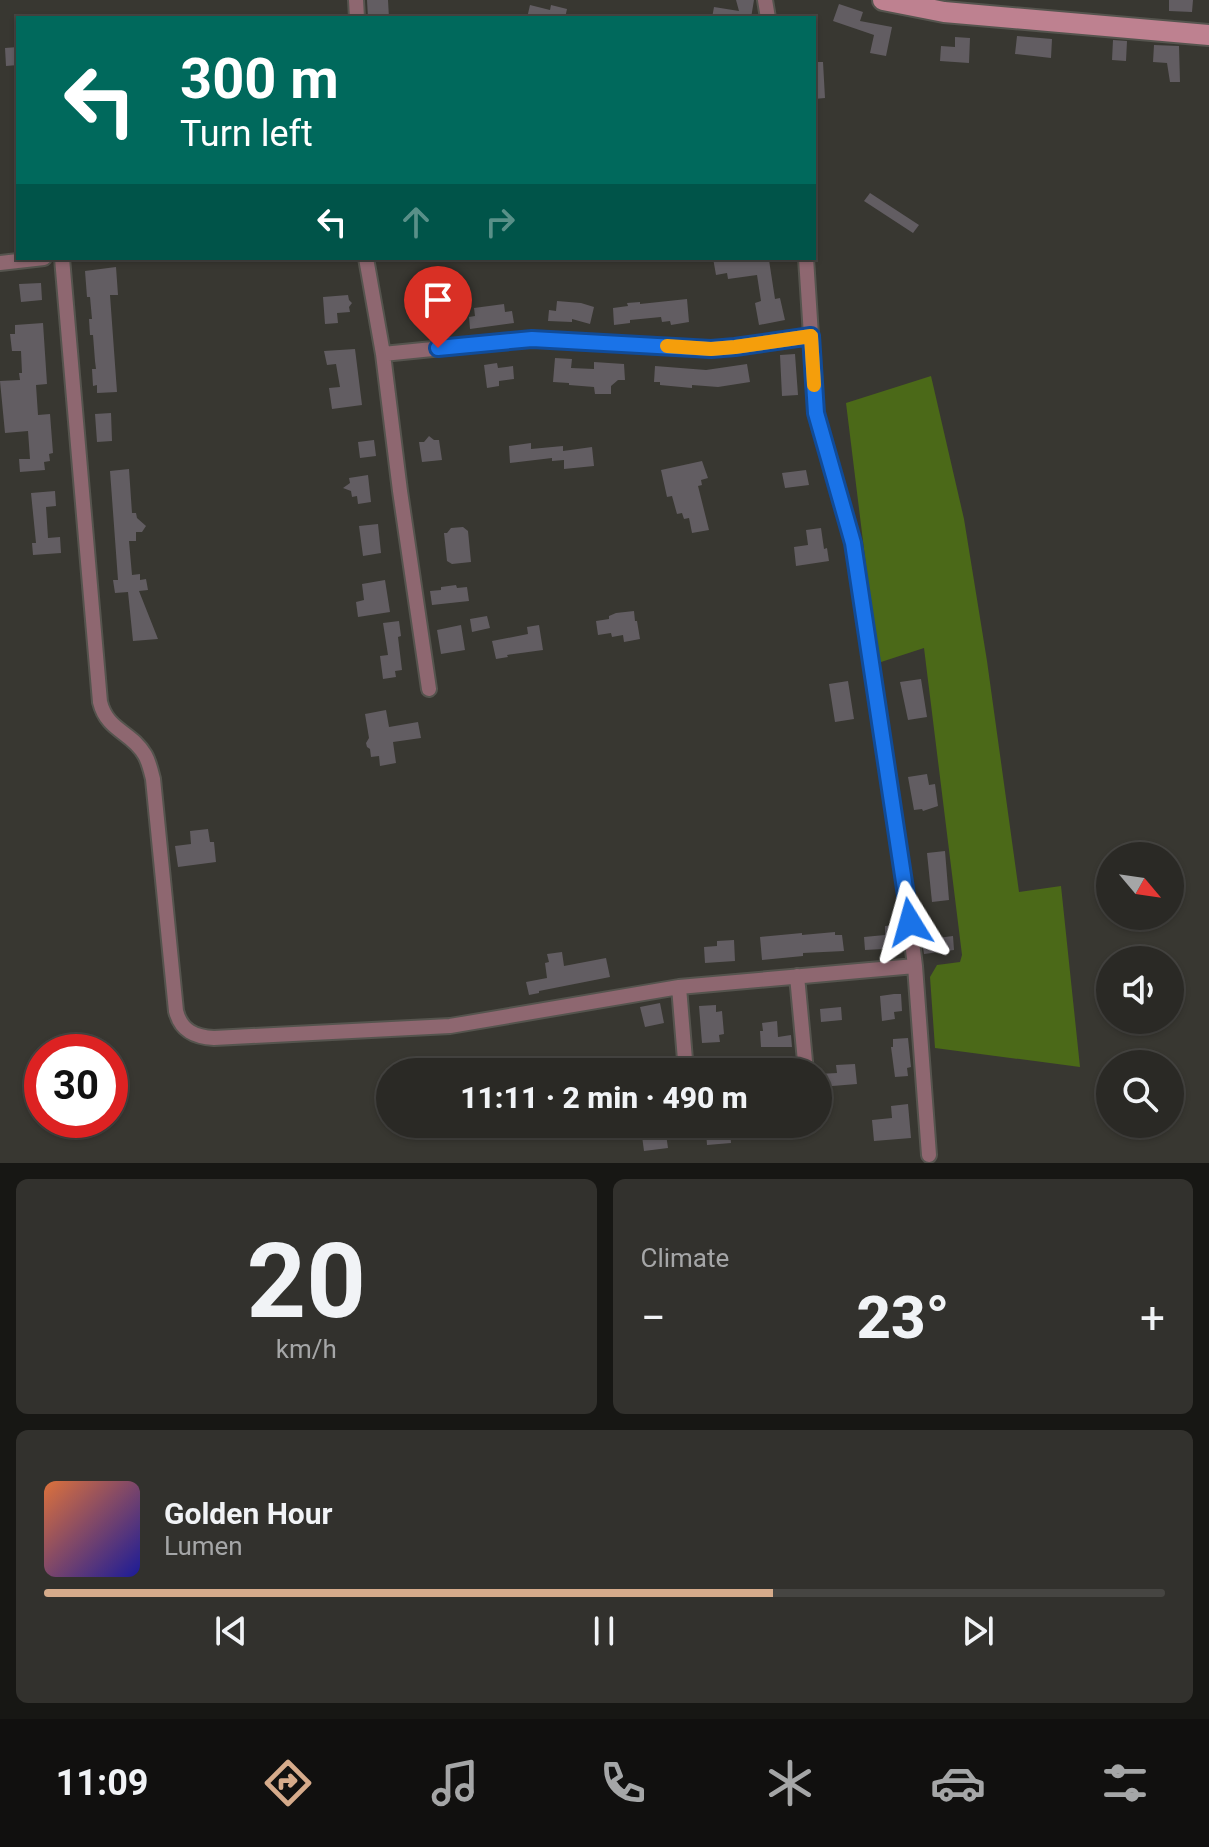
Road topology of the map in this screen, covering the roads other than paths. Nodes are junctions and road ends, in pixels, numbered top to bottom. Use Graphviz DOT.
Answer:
graph roads {
  1 [pos="883,0"];
  2 [pos="1209,35"];
  3 [pos="26,260"];
  4 [pos="62,260"];
  5 [pos="366,260"];
  6 [pos="806,260"];
  7 [pos="0,263"];
  8 [pos="811,336"];
  9 [pos="383,354"];
  10 [pos="429,689"];
  11 [pos="915,966"];
  12 [pos="797,976"];
  13 [pos="679,987"];
  14 [pos="685,1058"];
  15 [pos="805,1058"];
  16 [pos="929,1155"];
  1 -- 2 [label="street"];
  3 -- 7 [label="street"];
  4 -- 13 [label="street"];
  5 -- 9 [label="street"];
  6 -- 8 [label="street"];
  8 -- 9 [label="street"];
  8 -- 11 [label="street"];
  9 -- 10 [label="street"];
  11 -- 12 [label="street"];
  11 -- 16 [label="street"];
  12 -- 13 [label="street"];
  12 -- 15 [label="street"];
  13 -- 14 [label="street"];
}
